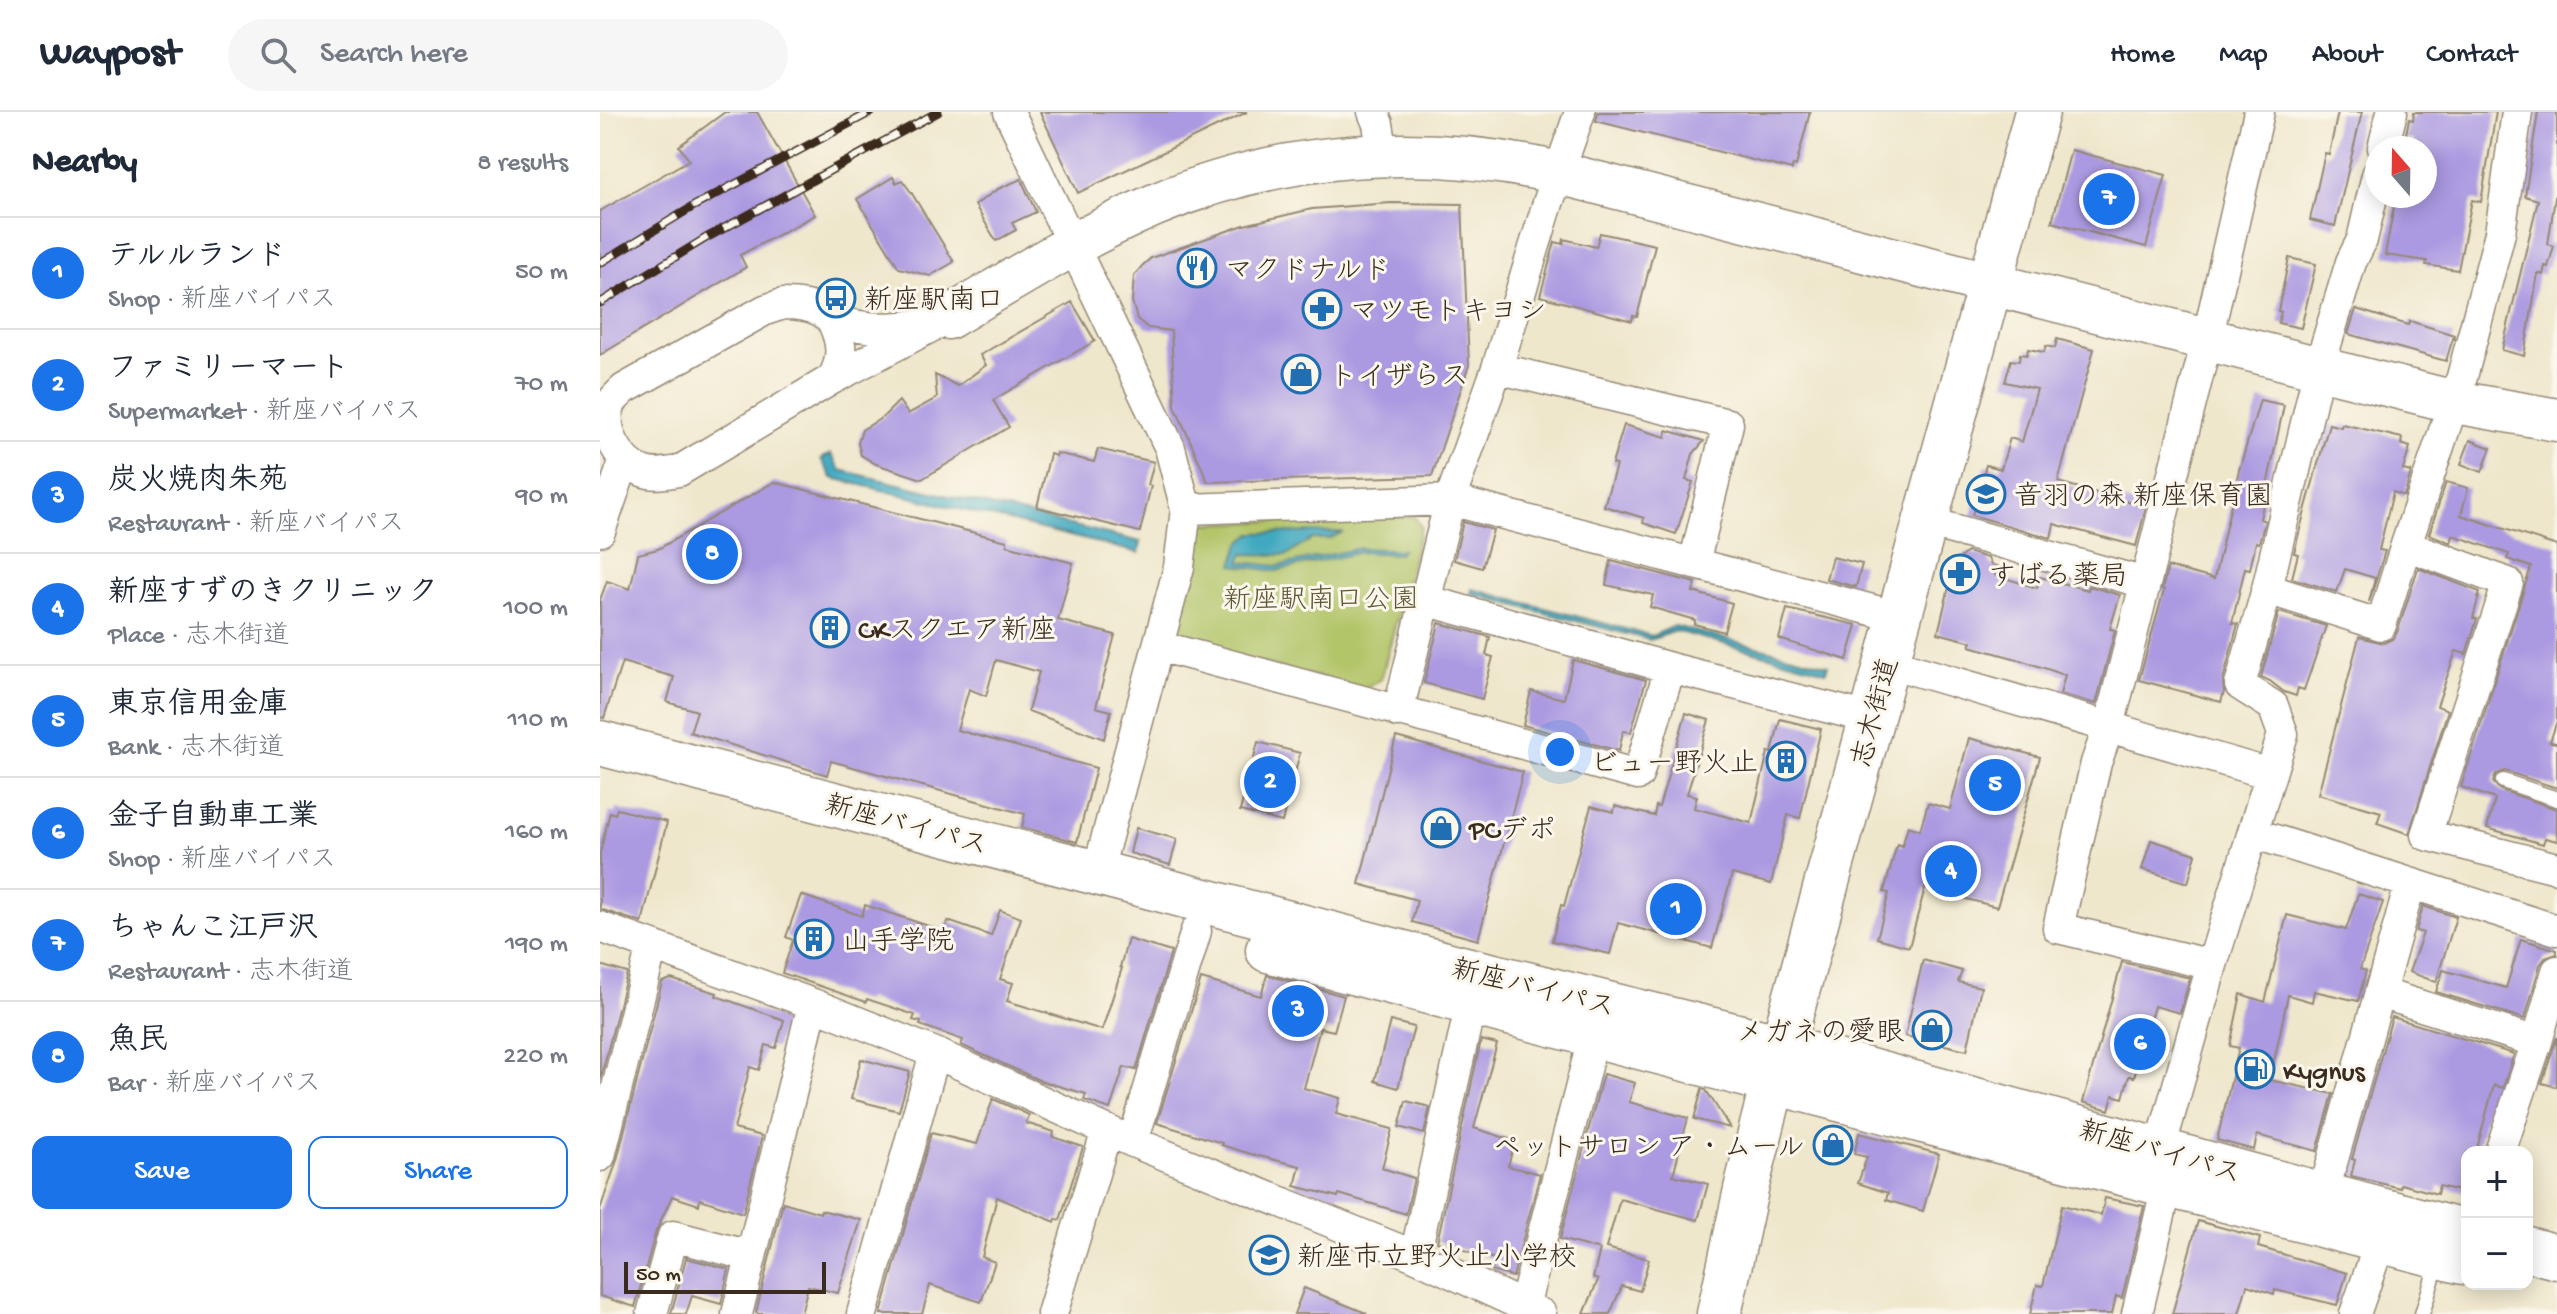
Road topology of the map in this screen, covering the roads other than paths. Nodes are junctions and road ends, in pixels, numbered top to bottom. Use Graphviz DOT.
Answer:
graph roads {
  1 [pos="1009,112"];
  2 [pos="1373,112"];
  3 [pos="1580,112"];
  4 [pos="2037,112"];
  5 [pos="2259,112"];
  6 [pos="2392,112"];
  7 [pos="2517,112"];
  8 [pos="2386,136"];
  9 [pos="1383,154"];
  10 [pos="1559,173"];
  11 [pos="2369,208"];
  12 [pos="1073,244"];
  13 [pos="1990,282"];
  14 [pos="830,317"];
  15 [pos="948,318"];
  16 [pos="2207,340"];
  17 [pos="1497,368"];
  18 [pos="2319,368"];
  19 [pos="832,379"];
  20 [pos="2455,402"];
  21 [pos="2557,420"];
  22 [pos="625,459"];
  23 [pos="1450,500"];
  24 [pos="1186,509"];
  25 [pos="1924,521"];
  26 [pos="600,531"];
  27 [pos="2406,545"];
  28 [pos="1694,564"];
  29 [pos="2145,583"];
  30 [pos="2267,589"];
  31 [pos="1425,600"];
  32 [pos="1899,617"];
  33 [pos="1159,646"];
  34 [pos="1886,662"];
  35 [pos="1670,668"];
  36 [pos="1398,712"];
  37 [pos="1870,718"];
  38 [pos="2109,726"];
  39 [pos="600,743"];
  40 [pos="600,774"];
  41 [pos="2270,774"];
  42 [pos="2503,781"];
  43 [pos="2557,799"];
  44 [pos="2253,833"];
  45 [pos="2557,868"];
  46 [pos="1097,874"];
  47 [pos="2410,885"];
  48 [pos="600,927"];
  49 [pos="2557,930"];
  50 [pos="1196,931"];
  51 [pos="652,946"];
  52 [pos="2212,965"];
  53 [pos="2557,971"];
  54 [pos="2380,993"];
  55 [pos="1471,1003"];
  56 [pos="813,1004"];
  57 [pos="1594,1035"];
  58 [pos="2537,1042"];
  59 [pos="935,1053"];
  60 [pos="1778,1065"];
  61 [pos="1120,1136"];
  62 [pos="2502,1146"];
  63 [pos="600,1156"];
  64 [pos="2164,1167"];
  65 [pos="2323,1195"];
  66 [pos="2380,1242"];
  67 [pos="2533,1251"];
  68 [pos="2460,1253"];
  69 [pos="751,1256"];
  70 [pos="1415,1256"];
  71 [pos="2557,1257"];
  72 [pos="2533,1280"];
  73 [pos="2557,1286"];
  74 [pos="1533,1310"];
  75 [pos="652,1314"];
  76 [pos="737,1314"];
  77 [pos="862,1314"];
  78 [pos="1052,1314"];
  79 [pos="1719,1314"];
  80 [pos="2137,1314"];
  81 [pos="2355,1314"];
  82 [pos="2422,1314"];
  1 -- 12 [label="street"];
  2 -- 9 [label="street"];
  3 -- 10 [label="street"];
  4 -- 13 [label="main road, 志木街道"];
  5 -- 16 [label="street"];
  6 -- 8 [label="street"];
  7 -- 20 [label="street"];
  9 -- 10 [label="street"];
  9 -- 12 [label="street"];
  10 -- 13 [label="street"];
  10 -- 17 [label="street"];
  11 -- 18 [label="street"];
  12 -- 15 [label="street"];
  12 -- 24 [label="street"];
  13 -- 16 [label="street"];
  13 -- 25 [label="main road, 志木街道"];
  14 -- 15 [label="street"];
  14 -- 19 [label="street"];
  14 -- 22 [label="street"];
  15 -- 19 [label="street"];
  16 -- 18 [label="street"];
  16 -- 29 [label="street"];
  17 -- 23 [label="street"];
  17 -- 28 [label="street"];
  18 -- 20 [label="street"];
  18 -- 30 [label="street"];
  19 -- 22 [label="street"];
  20 -- 21 [label="street"];
  20 -- 27 [label="street"];
  22 -- 26 [label="street"];
  23 -- 24 [label="street"];
  23 -- 28 [label="street"];
  23 -- 31 [label="street"];
  24 -- 33 [label="street"];
  25 -- 29 [label="street"];
  25 -- 32 [label="main road, 志木街道"];
  27 -- 30 [label="street"];
  27 -- 45 [label="street"];
  28 -- 32 [label="street"];
  29 -- 38 [label="street"];
  30 -- 41 [label="street"];
  31 -- 35 [label="street"];
  31 -- 36 [label="street"];
  32 -- 34 [label="main road, 志木街道"];
  33 -- 36 [label="street"];
  33 -- 46 [label="street"];
  34 -- 37 [label="main road, 志木街道"];
  34 -- 38 [label="street"];
  35 -- 36 [label="street"];
  35 -- 37 [label="street"];
  37 -- 60 [label="main road, 志木街道"];
  38 -- 41 [label="street"];
  38 -- 52 [label="street"];
  39 -- 46 [label="main road, 新座バイパス"];
  40 -- 50 [label="main road, 新座バイパス"];
  41 -- 44 [label="street"];
  42 -- 43 [label="lane"];
  44 -- 47 [label="street"];
  44 -- 52 [label="street"];
  46 -- 60 [label="main road, 新座バイパス"];
  47 -- 49 [label="street"];
  47 -- 54 [label="street"];
  48 -- 51 [label="street"];
  50 -- 55 [label="main road, 新座バイパス"];
  50 -- 61 [label="street"];
  51 -- 56 [label="street"];
  51 -- 63 [label="street"];
  52 -- 64 [label="street"];
  53 -- 58 [label="street"];
  54 -- 58 [label="street"];
  54 -- 65 [label="street"];
  55 -- 57 [label="main road, 新座バイパス"];
  55 -- 70 [label="street"];
  56 -- 59 [label="street"];
  56 -- 69 [label="street"];
  57 -- 60 [label="main road, 新座バイパス"];
  57 -- 74 [label="street"];
  58 -- 62 [label="street"];
  59 -- 61 [label="street"];
  59 -- 77 [label="street"];
  60 -- 64 [label="main road, 新座バイパス"];
  60 -- 79 [label="main road, 志木街道"];
  61 -- 70 [label="street"];
  61 -- 78 [label="street"];
  64 -- 65 [label="main road, 新座バイパス"];
  64 -- 66 [label="main road, 新座バイパス"];
  64 -- 80 [label="street"];
  65 -- 68 [label="main road, 新座バイパス"];
  66 -- 68 [label="main road, 新座バイパス"];
  66 -- 81 [label="street"];
  67 -- 71 [label="main road"];
  68 -- 82 [label="lane"];
  69 -- 75 [label="street"];
  69 -- 76 [label="street"];
  70 -- 74 [label="street"];
  72 -- 73 [label="main road"];
}
